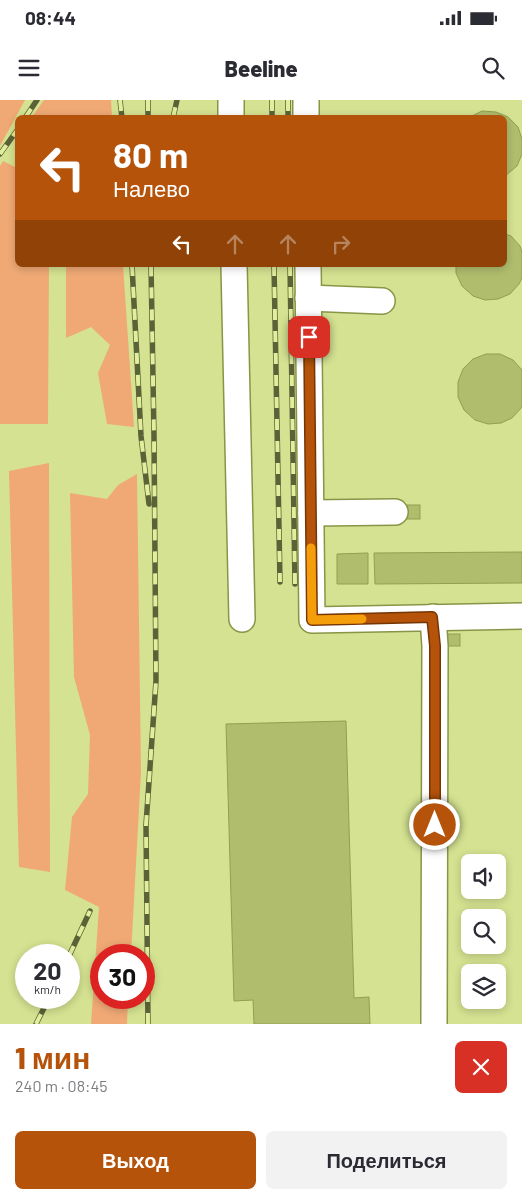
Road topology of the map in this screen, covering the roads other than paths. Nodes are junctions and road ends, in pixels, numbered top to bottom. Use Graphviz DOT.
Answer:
graph roads {
  1 [pos="231,100"];
  2 [pos="306,100"];
  3 [pos="231,115"];
  4 [pos="306,115"];
  5 [pos="234,267"];
  6 [pos="308,267"];
  7 [pos="308,298"];
  8 [pos="382,301"];
  9 [pos="395,512"];
  10 [pos="311,513"];
  11 [pos="522,616"];
  12 [pos="432,617"];
  13 [pos="242,619"];
  14 [pos="434,1024"];
  1 -- 3 [label="street"];
  2 -- 4 [label="street"];
  5 -- 13 [label="street"];
  6 -- 7 [label="street"];
  7 -- 8 [label="street"];
  7 -- 10 [label="street"];
  9 -- 10 [label="street"];
  10 -- 12 [label="street"];
  11 -- 12 [label="street"];
  12 -- 14 [label="street"];
}
